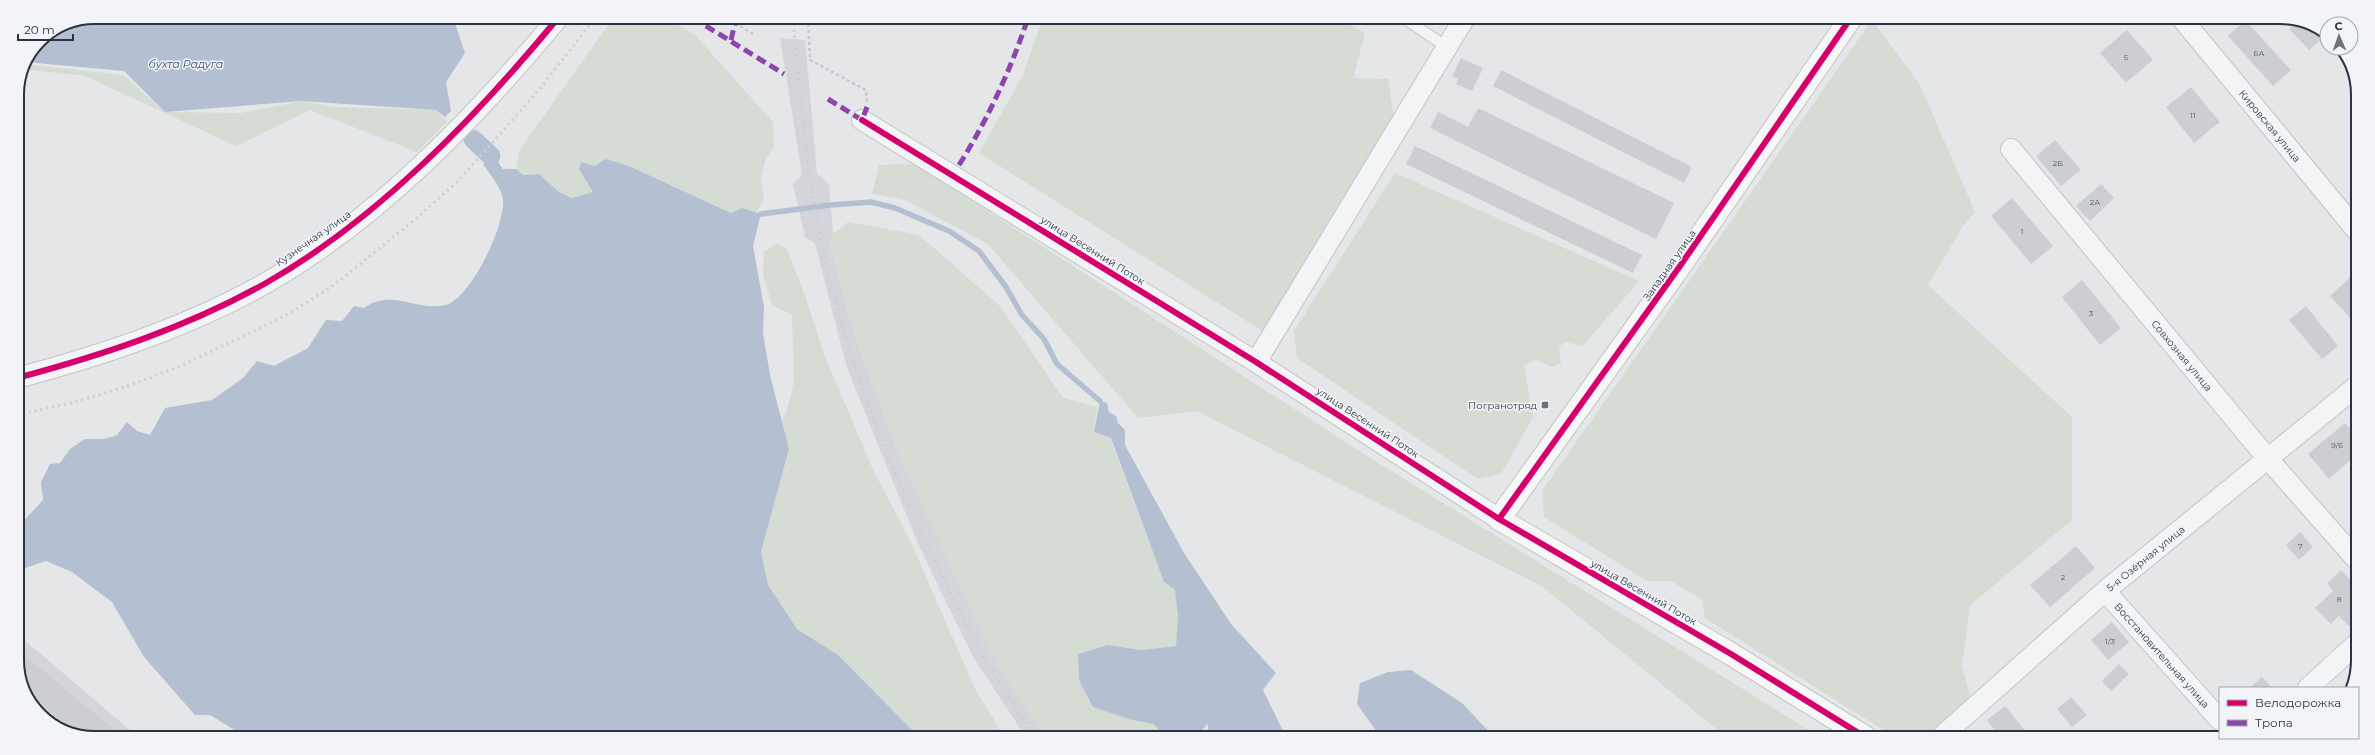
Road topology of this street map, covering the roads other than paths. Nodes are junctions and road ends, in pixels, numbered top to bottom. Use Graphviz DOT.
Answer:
graph roads {
  1 [pos="553,24"];
  2 [pos="1412,24"];
  3 [pos="1461,24"];
  4 [pos="1847,24"];
  5 [pos="2186,24"];
  6 [pos="1447,47"];
  7 [pos="865,114"];
  8 [pos="2011,149"];
  9 [pos="2351,224"];
  10 [pos="1256,362"];
  11 [pos="24,376"];
  12 [pos="2351,390"];
  13 [pos="2268,459"];
  14 [pos="1499,519"];
  15 [pos="2351,553"];
  16 [pos="2106,591"];
  17 [pos="2351,649"];
  18 [pos="2309,687"];
  19 [pos="2219,719"];
  20 [pos="1853,731"];
  21 [pos="1948,731"];
  1 -- 11 [label="street, Кузнечная улица"];
  2 -- 6 [label="lane"];
  3 -- 6 [label="street"];
  4 -- 14 [label="street, Западная улица"];
  5 -- 9 [label="street, Кировская улица"];
  6 -- 10 [label="street"];
  7 -- 10 [label="street, улица Весенний Поток"];
  8 -- 13 [label="street, Совхозная улица"];
  10 -- 14 [label="street, улица Весенний Поток"];
  12 -- 13 [label="street, 5-я Озёрная улица"];
  13 -- 15 [label="street, Совхозная улица"];
  13 -- 16 [label="street, 5-я Озёрная улица"];
  14 -- 20 [label="street, улица Весенний Поток"];
  16 -- 19 [label="street, Восстановительная улица"];
  16 -- 21 [label="street, 5-я Озёрная улица"];
  17 -- 18 [label="street"];
}
